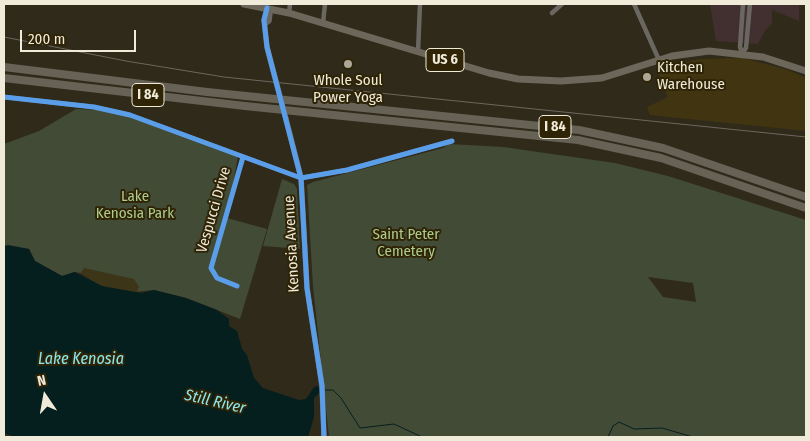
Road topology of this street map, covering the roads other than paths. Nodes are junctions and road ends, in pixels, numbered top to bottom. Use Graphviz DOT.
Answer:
graph roads {
  1 [pos="246,4"];
  2 [pos="290,4"];
  3 [pos="325,4"];
  4 [pos="420,4"];
  5 [pos="562,4"];
  6 [pos="634,4"];
  7 [pos="743,4"];
  8 [pos="750,4"];
  9 [pos="267,8"];
  10 [pos="552,13"];
  11 [pos="289,14"];
  12 [pos="323,23"];
  13 [pos="418,52"];
  14 [pos="742,54"];
  15 [pos="659,60"];
  16 [pos="4,67"];
  17 [pos="806,71"];
  18 [pos="4,78"];
  19 [pos="4,97"];
  20 [pos="452,141"];
  21 [pos="243,156"];
  22 [pos="301,178"];
  23 [pos="806,197"];
  24 [pos="806,208"];
  25 [pos="237,286"];
  26 [pos="324,437"];
  1 -- 9 [label="main road, US 6"];
  2 -- 11 [label="street"];
  3 -- 12 [label="street"];
  4 -- 13 [label="street"];
  5 -- 10 [label="street"];
  6 -- 15 [label="street"];
  7 -- 14 [label="street"];
  8 -- 14 [label="street"];
  9 -- 11 [label="main road, US 6"];
  9 -- 22 [label="street, Kenosia Avenue, bridge"];
  11 -- 12 [label="main road, US 6"];
  12 -- 13 [label="main road, US 6"];
  13 -- 15 [label="main road, US 6"];
  14 -- 15 [label="main road, US 6"];
  14 -- 17 [label="main road, US 6"];
  16 -- 23 [label="highway, I 84"];
  18 -- 24 [label="highway, I 84"];
  19 -- 21 [label="street"];
  20 -- 22 [label="street"];
  21 -- 22 [label="street"];
  21 -- 25 [label="street, Vespucci Drive"];
  22 -- 26 [label="street, Kenosia Avenue"];
}
